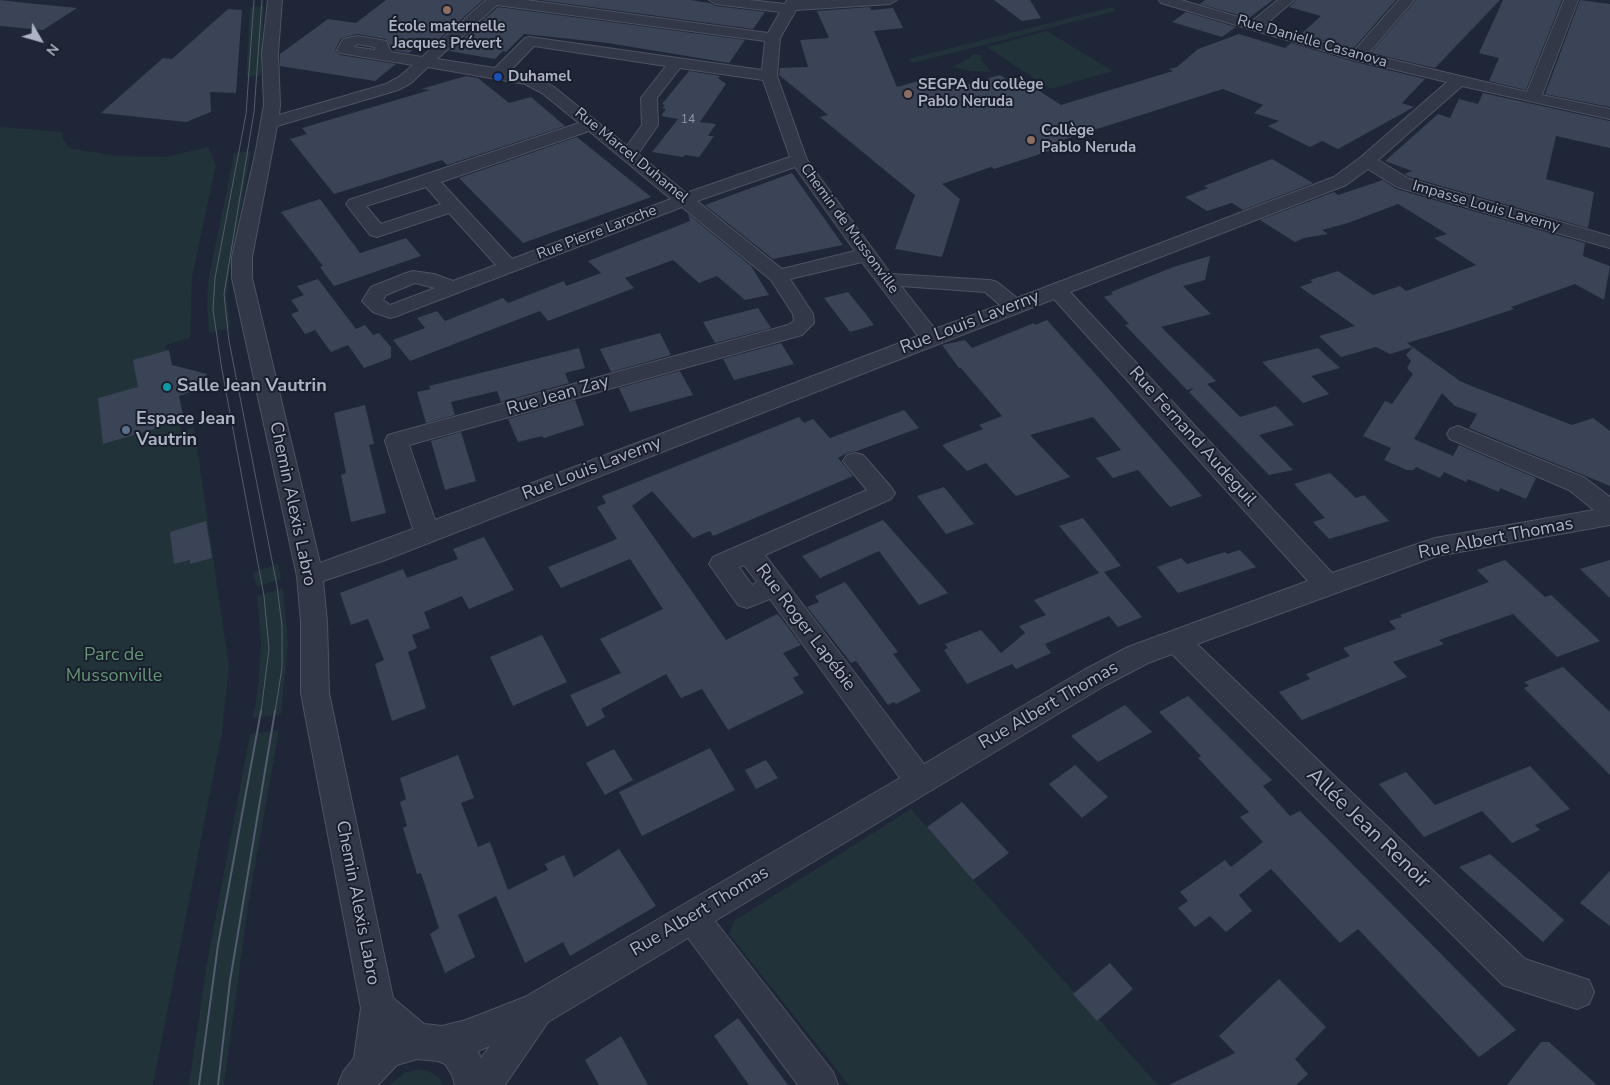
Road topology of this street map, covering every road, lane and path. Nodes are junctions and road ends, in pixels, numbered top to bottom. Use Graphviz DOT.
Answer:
graph roads {
  1 [pos="275,0"];
  2 [pos="495,0"];
  3 [pos="716,0"];
  4 [pos="890,0"];
  5 [pos="1166,0"];
  6 [pos="1287,0"];
  7 [pos="1407,0"];
  8 [pos="1571,0"];
  9 [pos="791,5"];
  10 [pos="1256,25"];
  11 [pos="773,38"];
  12 [pos="385,56"];
  13 [pos="1360,57"];
  14 [pos="423,62"];
  15 [pos="676,63"];
  16 [pos="499,73"];
  17 [pos="769,76"];
  18 [pos="1458,81"];
  19 [pos="1533,98"];
  20 [pos="1610,114"];
  21 [pos="269,123"];
  22 [pos="591,125"];
  23 [pos="629,155"];
  24 [pos="799,160"];
  25 [pos="1367,161"];
  26 [pos="429,180"];
  27 [pos="685,200"];
  28 [pos="453,206"];
  29 [pos="1610,242"];
  30 [pos="866,254"];
  31 [pos="509,267"];
  32 [pos="778,276"];
  33 [pos="885,279"];
  34 [pos="451,288"];
  35 [pos="1057,290"];
  36 [pos="1014,306"];
  37 [pos="803,314"];
  38 [pos="930,338"];
  39 [pos="1458,434"];
  40 [pos="855,461"];
  41 [pos="1610,510"];
  42 [pos="1610,516"];
  43 [pos="427,533"];
  44 [pos="310,576"];
  45 [pos="1327,585"];
  46 [pos="1175,640"];
  47 [pos="920,782"];
  48 [pos="693,917"];
  49 [pos="1577,992"];
  50 [pos="378,1008"];
  51 [pos="536,1010"];
  52 [pos="430,1042"];
  53 [pos="364,1075"];
  54 [pos="473,1085"];
  55 [pos="484,1085"];
  56 [pos="820,1085"];
  1 -- 21 [label="street, Chemin Alexis Labro"];
  2 -- 11 [label="street"];
  2 -- 14 [label="street"];
  3 -- 9 [label="street"];
  4 -- 9 [label="street"];
  5 -- 10 [label="street, Rue Danielle Casanova"];
  6 -- 10 [label="street"];
  7 -- 13 [label="street"];
  8 -- 19 [label="street"];
  9 -- 11 [label="street, Chemin de Mussonville"];
  10 -- 13 [label="street, Rue Danielle Casanova"];
  11 -- 17 [label="street, Chemin de Mussonville"];
  12 -- 14 [label="street, Rue Marcel Duhamel"];
  13 -- 18 [label="street, Rue Danielle Casanova"];
  14 -- 16 [label="street, Rue Marcel Duhamel"];
  14 -- 21 [label="street"];
  15 -- 16 [label="street"];
  15 -- 17 [label="street"];
  15 -- 23 [label="street"];
  16 -- 22 [label="street, Rue Marcel Duhamel"];
  17 -- 24 [label="street, Chemin de Mussonville"];
  18 -- 19 [label="street"];
  18 -- 25 [label="street, Rue Louis Laverny"];
  19 -- 20 [label="street"];
  21 -- 44 [label="street, Chemin Alexis Labro"];
  22 -- 23 [label="street, Rue Marcel Duhamel"];
  22 -- 26 [label="street"];
  23 -- 27 [label="street, Rue Marcel Duhamel"];
  24 -- 27 [label="street, Rue Pierre Laroche"];
  24 -- 30 [label="street, Chemin de Mussonville"];
  25 -- 29 [label="street, Impasse Louis Laverny"];
  25 -- 35 [label="street, Rue Louis Laverny"];
  26 -- 28 [label="street"];
  26 -- 28 [label="street"];
  27 -- 31 [label="street, Rue Pierre Laroche"];
  27 -- 32 [label="street, Rue Marcel Duhamel"];
  28 -- 31 [label="street"];
  30 -- 32 [label="street"];
  30 -- 33 [label="street, Chemin de Mussonville"];
  31 -- 34 [label="street, Rue Pierre Laroche"];
  32 -- 37 [label="street, Rue Marcel Duhamel"];
  33 -- 36 [label="street"];
  33 -- 38 [label="street, Chemin de Mussonville"];
  35 -- 36 [label="street, Rue Louis Laverny"];
  35 -- 45 [label="street, Rue Fernand Audeguil"];
  36 -- 38 [label="street, Rue Louis Laverny"];
  37 -- 43 [label="street, Rue Jean Zay"];
  38 -- 43 [label="street, Rue Louis Laverny"];
  39 -- 41 [label="street"];
  40 -- 47 [label="street, Rue Roger Lapébie"];
  42 -- 45 [label="street, Rue Albert Thomas"];
  43 -- 44 [label="street, Rue Louis Laverny"];
  44 -- 50 [label="street, Chemin Alexis Labro"];
  45 -- 46 [label="street, Rue Albert Thomas"];
  46 -- 47 [label="street, Rue Albert Thomas"];
  46 -- 49 [label="street, Allée Jean Renoir"];
  47 -- 48 [label="street, Rue Albert Thomas"];
  48 -- 51 [label="street, Rue Albert Thomas"];
  48 -- 56 [label="street"];
  50 -- 52 [label="street, Chemin Alexis Labro"];
  50 -- 53 [label="street, Chemin Alexis Labro"];
  51 -- 52 [label="street, Rue Albert Thomas"];
  51 -- 55 [label="street, Rue Albert Thomas"];
  52 -- 53 [label="street, Rue Albert Thomas"];
  52 -- 54 [label="street, Chemin Alexis Labro"];
}
